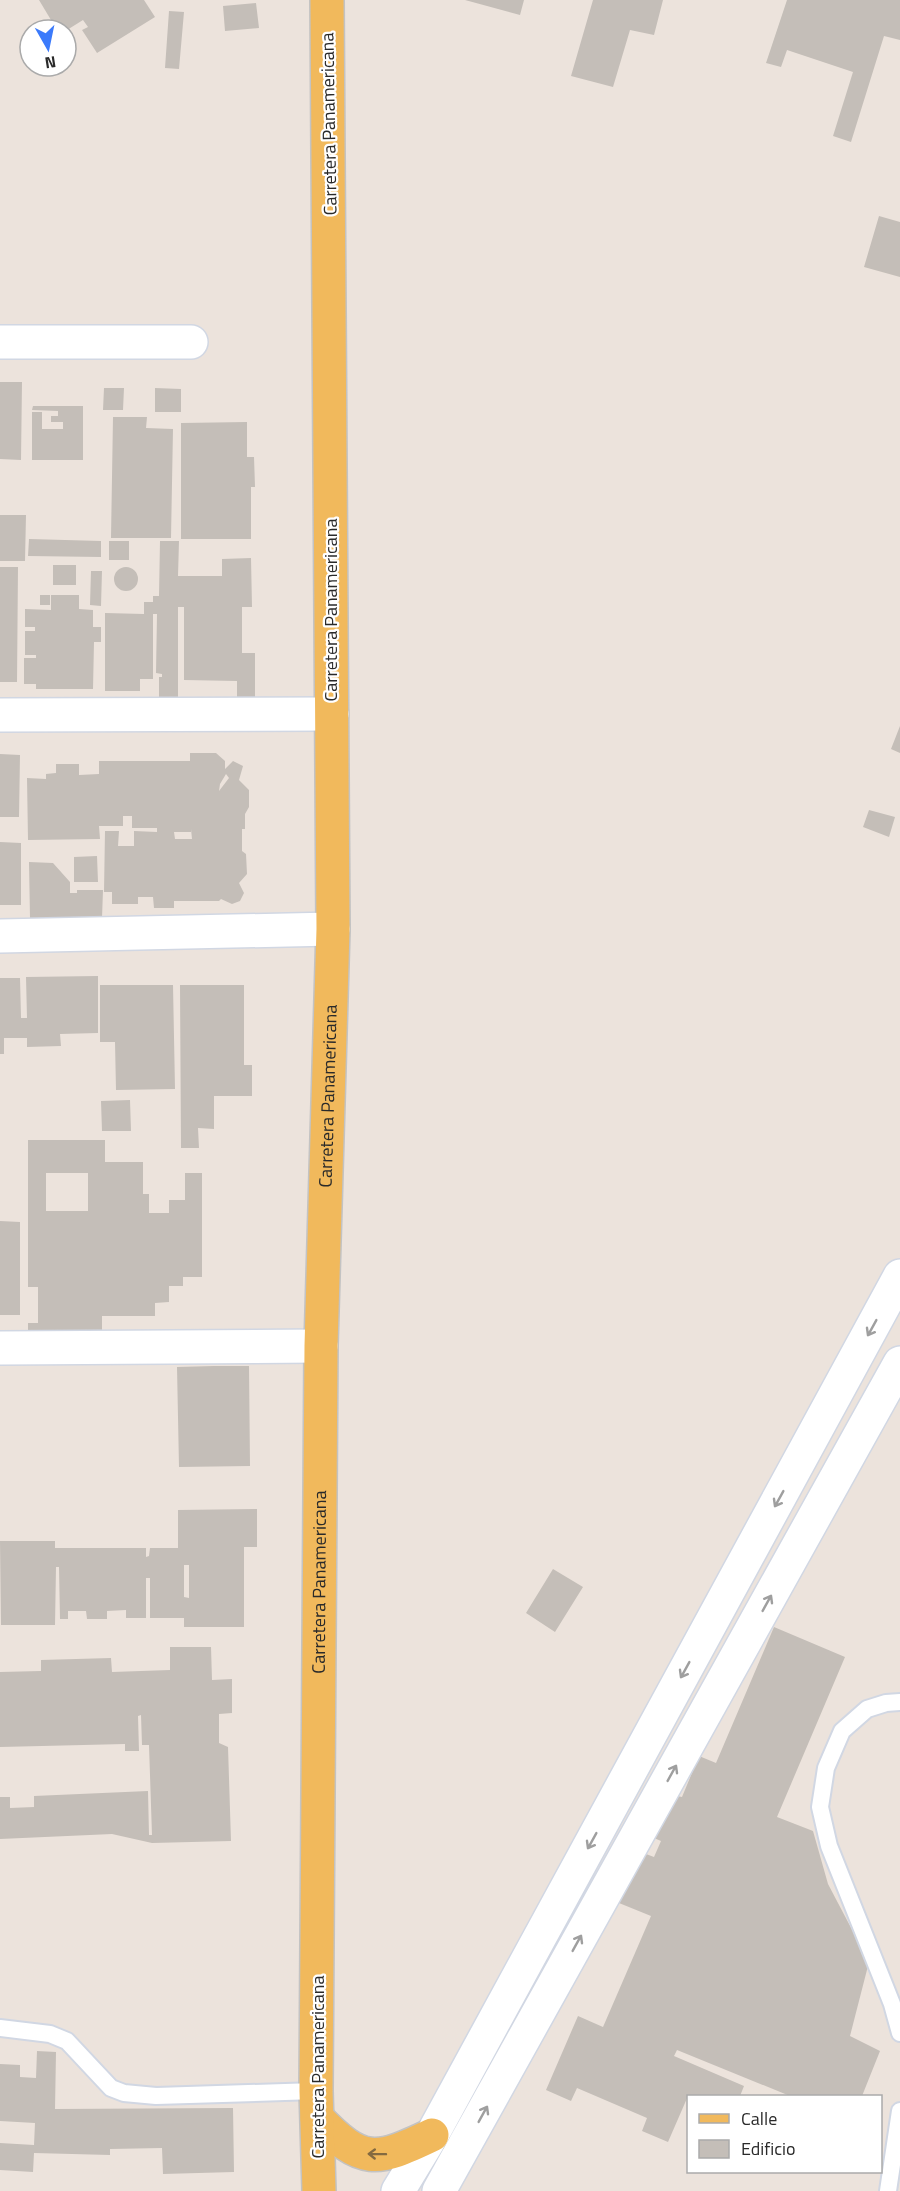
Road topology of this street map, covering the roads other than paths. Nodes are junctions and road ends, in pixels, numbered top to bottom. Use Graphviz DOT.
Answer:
graph roads {
  1 [pos="327,0"];
  2 [pos="0,342"];
  3 [pos="191,342"];
  4 [pos="332,714"];
  5 [pos="0,715"];
  6 [pos="333,928"];
  7 [pos="0,936"];
  8 [pos="900,1276"];
  9 [pos="321,1346"];
  10 [pos="0,1347"];
  11 [pos="900,1363"];
  12 [pos="900,1702"];
  13 [pos="0,2028"];
  14 [pos="900,2034"];
  15 [pos="316,2104"];
  16 [pos="900,2111"];
  17 [pos="432,2135"];
  18 [pos="319,2191"];
  19 [pos="398,2191"];
  20 [pos="439,2191"];
  21 [pos="888,2191"];
  1 -- 4 [label="main road, Carretera Panamericana"];
  2 -- 3 [label="street"];
  4 -- 5 [label="street"];
  4 -- 6 [label="main road, Carretera Panamericana"];
  6 -- 7 [label="street"];
  6 -- 9 [label="main road, Carretera Panamericana"];
  8 -- 17 [label="street, one-way"];
  9 -- 10 [label="street"];
  9 -- 15 [label="main road, Carretera Panamericana"];
  20 -- 11 [label="street, one-way"];
  12 -- 14 [label="lane"];
  13 -- 15 [label="lane"];
  17 -- 15 [label="main road, one-way"];
  15 -- 18 [label="main road, Carretera Panamericana"];
  16 -- 21 [label="lane"];
  17 -- 19 [label="street"];
}
